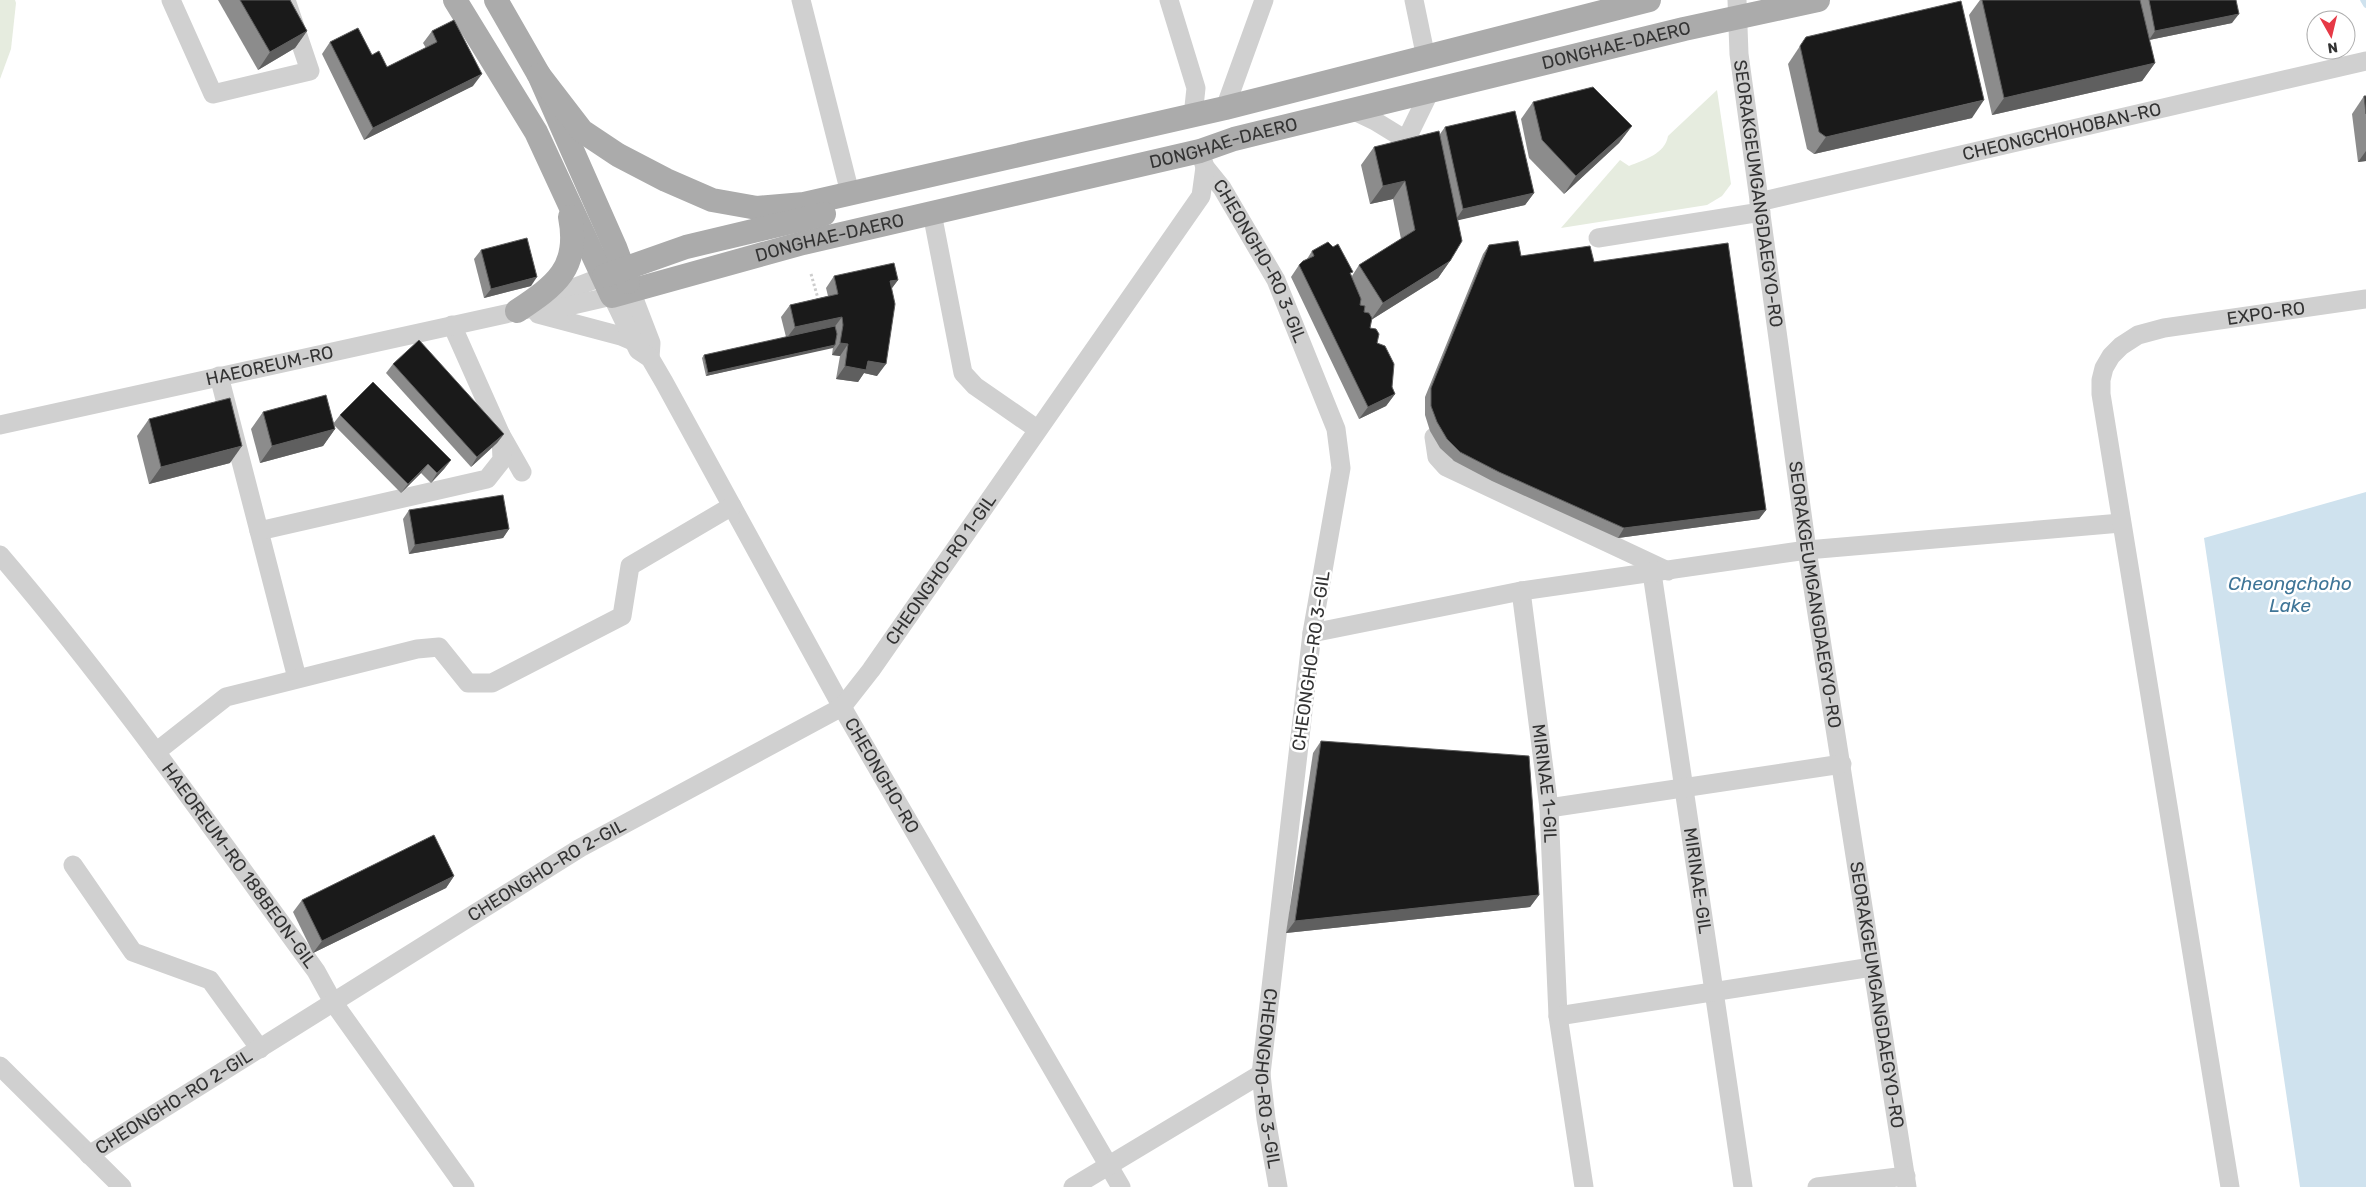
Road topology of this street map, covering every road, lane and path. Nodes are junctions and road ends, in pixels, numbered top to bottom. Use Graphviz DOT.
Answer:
graph roads {
  1 [pos="171,0"];
  2 [pos="286,0"];
  3 [pos="455,0"];
  4 [pos="496,0"];
  5 [pos="801,0"];
  6 [pos="1168,0"];
  7 [pos="1264,0"];
  8 [pos="1414,0"];
  9 [pos="1648,0"];
  10 [pos="1818,0"];
  11 [pos="1610,4"];
  12 [pos="1738,9"];
  13 [pos="1426,58"];
  14 [pos="2366,62"];
  15 [pos="539,75"];
  16 [pos="1430,92"];
  17 [pos="1225,108"];
  18 [pos="1352,110"];
  19 [pos="1192,116"];
  20 [pos="1203,159"];
  21 [pos="953,170"];
  22 [pos="564,191"];
  23 [pos="850,193"];
  24 [pos="1760,207"];
  25 [pos="932,213"];
  26 [pos="1598,238"];
  27 [pos="812,274"];
  28 [pos="618,283"];
  29 [pos="2366,299"];
  30 [pos="820,308"];
  31 [pos="528,309"];
  32 [pos="452,325"];
  33 [pos="635,342"];
  34 [pos="650,358"];
  35 [pos="220,376"];
  36 [pos="0,426"];
  37 [pos="1037,429"];
  38 [pos="501,435"];
  39 [pos="1434,437"];
  40 [pos="522,472"];
  41 [pos="732,506"];
  42 [pos="2121,523"];
  43 [pos="259,530"];
  44 [pos="1624,537"];
  45 [pos="1808,550"];
  46 [pos="0,555"];
  47 [pos="1688,568"];
  48 [pos="1660,572"];
  49 [pos="1521,591"];
  50 [pos="1312,633"];
  51 [pos="297,678"];
  52 [pos="842,707"];
  53 [pos="156,752"];
  54 [pos="1842,764"];
  55 [pos="1684,788"];
  56 [pos="1549,808"];
  57 [pos="73,865"];
  58 [pos="1872,967"];
  59 [pos="1713,992"];
  60 [pos="334,1002"];
  61 [pos="1558,1016"];
  62 [pos="260,1049"];
  63 [pos="0,1066"];
  64 [pos="1262,1074"];
  65 [pos="89,1155"];
  66 [pos="1108,1166"];
  67 [pos="1906,1182"];
  68 [pos="122,1187"];
  69 [pos="465,1187"];
  70 [pos="1073,1187"];
  71 [pos="1121,1187"];
  72 [pos="1278,1187"];
  73 [pos="1584,1187"];
  74 [pos="1743,1187"];
  75 [pos="1817,1187"];
  76 [pos="2230,1187"];
  1 -- 2 [label="street"];
  3 -- 22 [label="main road"];
  4 -- 15 [label="main road, DONGHAE-DAERO"];
  5 -- 23 [label="street"];
  6 -- 19 [label="street"];
  7 -- 17 [label="street"];
  8 -- 13 [label="street"];
  9 -- 11 [label="main road, DONGHAE-DAERO"];
  10 -- 12 [label="main road, DONGHAE-DAERO"];
  11 -- 13 [label="main road, DONGHAE-DAERO"];
  12 -- 16 [label="main road, DONGHAE-DAERO"];
  12 -- 24 [label="street, SEORAKGEUMGANGDAEGYO-RO"];
  13 -- 17 [label="main road, DONGHAE-DAERO"];
  14 -- 24 [label="street, CHEONGCHOHOBAN-RO"];
  15 -- 23 [label="main road, DONGHAE-DAERO"];
  15 -- 28 [label="main road, DONGHAE-DAERO"];
  16 -- 18 [label="main road, DONGHAE-DAERO"];
  16 -- 18 [label="street"];
  17 -- 19 [label="main road, DONGHAE-DAERO"];
  18 -- 20 [label="main road, DONGHAE-DAERO"];
  19 -- 20 [label="main road"];
  19 -- 21 [label="main road, DONGHAE-DAERO"];
  20 -- 25 [label="main road, DONGHAE-DAERO"];
  20 -- 37 [label="street, CHEONGHO-RO 1-GIL"];
  20 -- 50 [label="street, CHEONGHO-RO 3-GIL"];
  21 -- 23 [label="main road, DONGHAE-DAERO"];
  21 -- 28 [label="main road, DONGHAE-DAERO"];
  22 -- 28 [label="main road"];
  22 -- 31 [label="main road"];
  24 -- 26 [label="street, CHEONGCHOHOBAN-RO"];
  24 -- 45 [label="street, SEORAKGEUMGANGDAEGYO-RO"];
  25 -- 28 [label="main road, DONGHAE-DAERO"];
  25 -- 37 [label="street"];
  27 -- 30 [label="path"];
  28 -- 31 [label="street, HAEOREUM-RO"];
  28 -- 33 [label="street, CHEONGHO-RO"];
  28 -- 34 [label="street, CHEONGHO-RO"];
  29 -- 42 [label="street, EXPO-RO"];
  31 -- 32 [label="street, HAEOREUM-RO"];
  31 -- 33 [label="street"];
  32 -- 35 [label="street, HAEOREUM-RO"];
  32 -- 38 [label="street"];
  33 -- 34 [label="street, CHEONGHO-RO"];
  34 -- 41 [label="street, CHEONGHO-RO"];
  35 -- 36 [label="street, HAEOREUM-RO"];
  35 -- 43 [label="street"];
  37 -- 52 [label="street, CHEONGHO-RO 1-GIL"];
  38 -- 40 [label="street"];
  38 -- 43 [label="street"];
  39 -- 48 [label="street"];
  41 -- 51 [label="street"];
  41 -- 52 [label="street, CHEONGHO-RO"];
  42 -- 45 [label="street"];
  42 -- 76 [label="street, EXPO-RO"];
  43 -- 51 [label="street"];
  44 -- 47 [label="street"];
  45 -- 47 [label="street"];
  45 -- 54 [label="street, SEORAKGEUMGANGDAEGYO-RO"];
  46 -- 53 [label="street, HAEOREUM-RO 188BEON-GIL"];
  47 -- 48 [label="street"];
  48 -- 49 [label="street"];
  48 -- 55 [label="street, MIRINAE-GIL"];
  49 -- 50 [label="street"];
  49 -- 56 [label="street, MIRINAE 1-GIL"];
  50 -- 64 [label="street, CHEONGHO-RO 3-GIL"];
  51 -- 53 [label="street"];
  52 -- 60 [label="street, CHEONGHO-RO 2-GIL"];
  52 -- 66 [label="street, CHEONGHO-RO"];
  53 -- 60 [label="street, HAEOREUM-RO 188BEON-GIL"];
  54 -- 55 [label="street"];
  54 -- 58 [label="street, SEORAKGEUMGANGDAEGYO-RO"];
  55 -- 56 [label="street"];
  55 -- 59 [label="street, MIRINAE-GIL"];
  56 -- 61 [label="street, MIRINAE 1-GIL"];
  57 -- 62 [label="street, CHEONGHO-RO 2-GIL"];
  58 -- 59 [label="street"];
  58 -- 67 [label="street, SEORAKGEUMGANGDAEGYO-RO"];
  59 -- 61 [label="street"];
  59 -- 74 [label="street, MIRINAE-GIL"];
  60 -- 62 [label="street, CHEONGHO-RO 2-GIL"];
  60 -- 69 [label="street, HAEOREUM-RO 188BEON-GIL"];
  61 -- 73 [label="street, MIRINAE 1-GIL"];
  62 -- 65 [label="street, CHEONGHO-RO 2-GIL"];
  63 -- 65 [label="street"];
  64 -- 66 [label="street"];
  64 -- 72 [label="street, CHEONGHO-RO 3-GIL"];
  65 -- 68 [label="street"];
  66 -- 70 [label="street"];
  66 -- 71 [label="street, CHEONGHO-RO"];
  67 -- 75 [label="street"];
}
